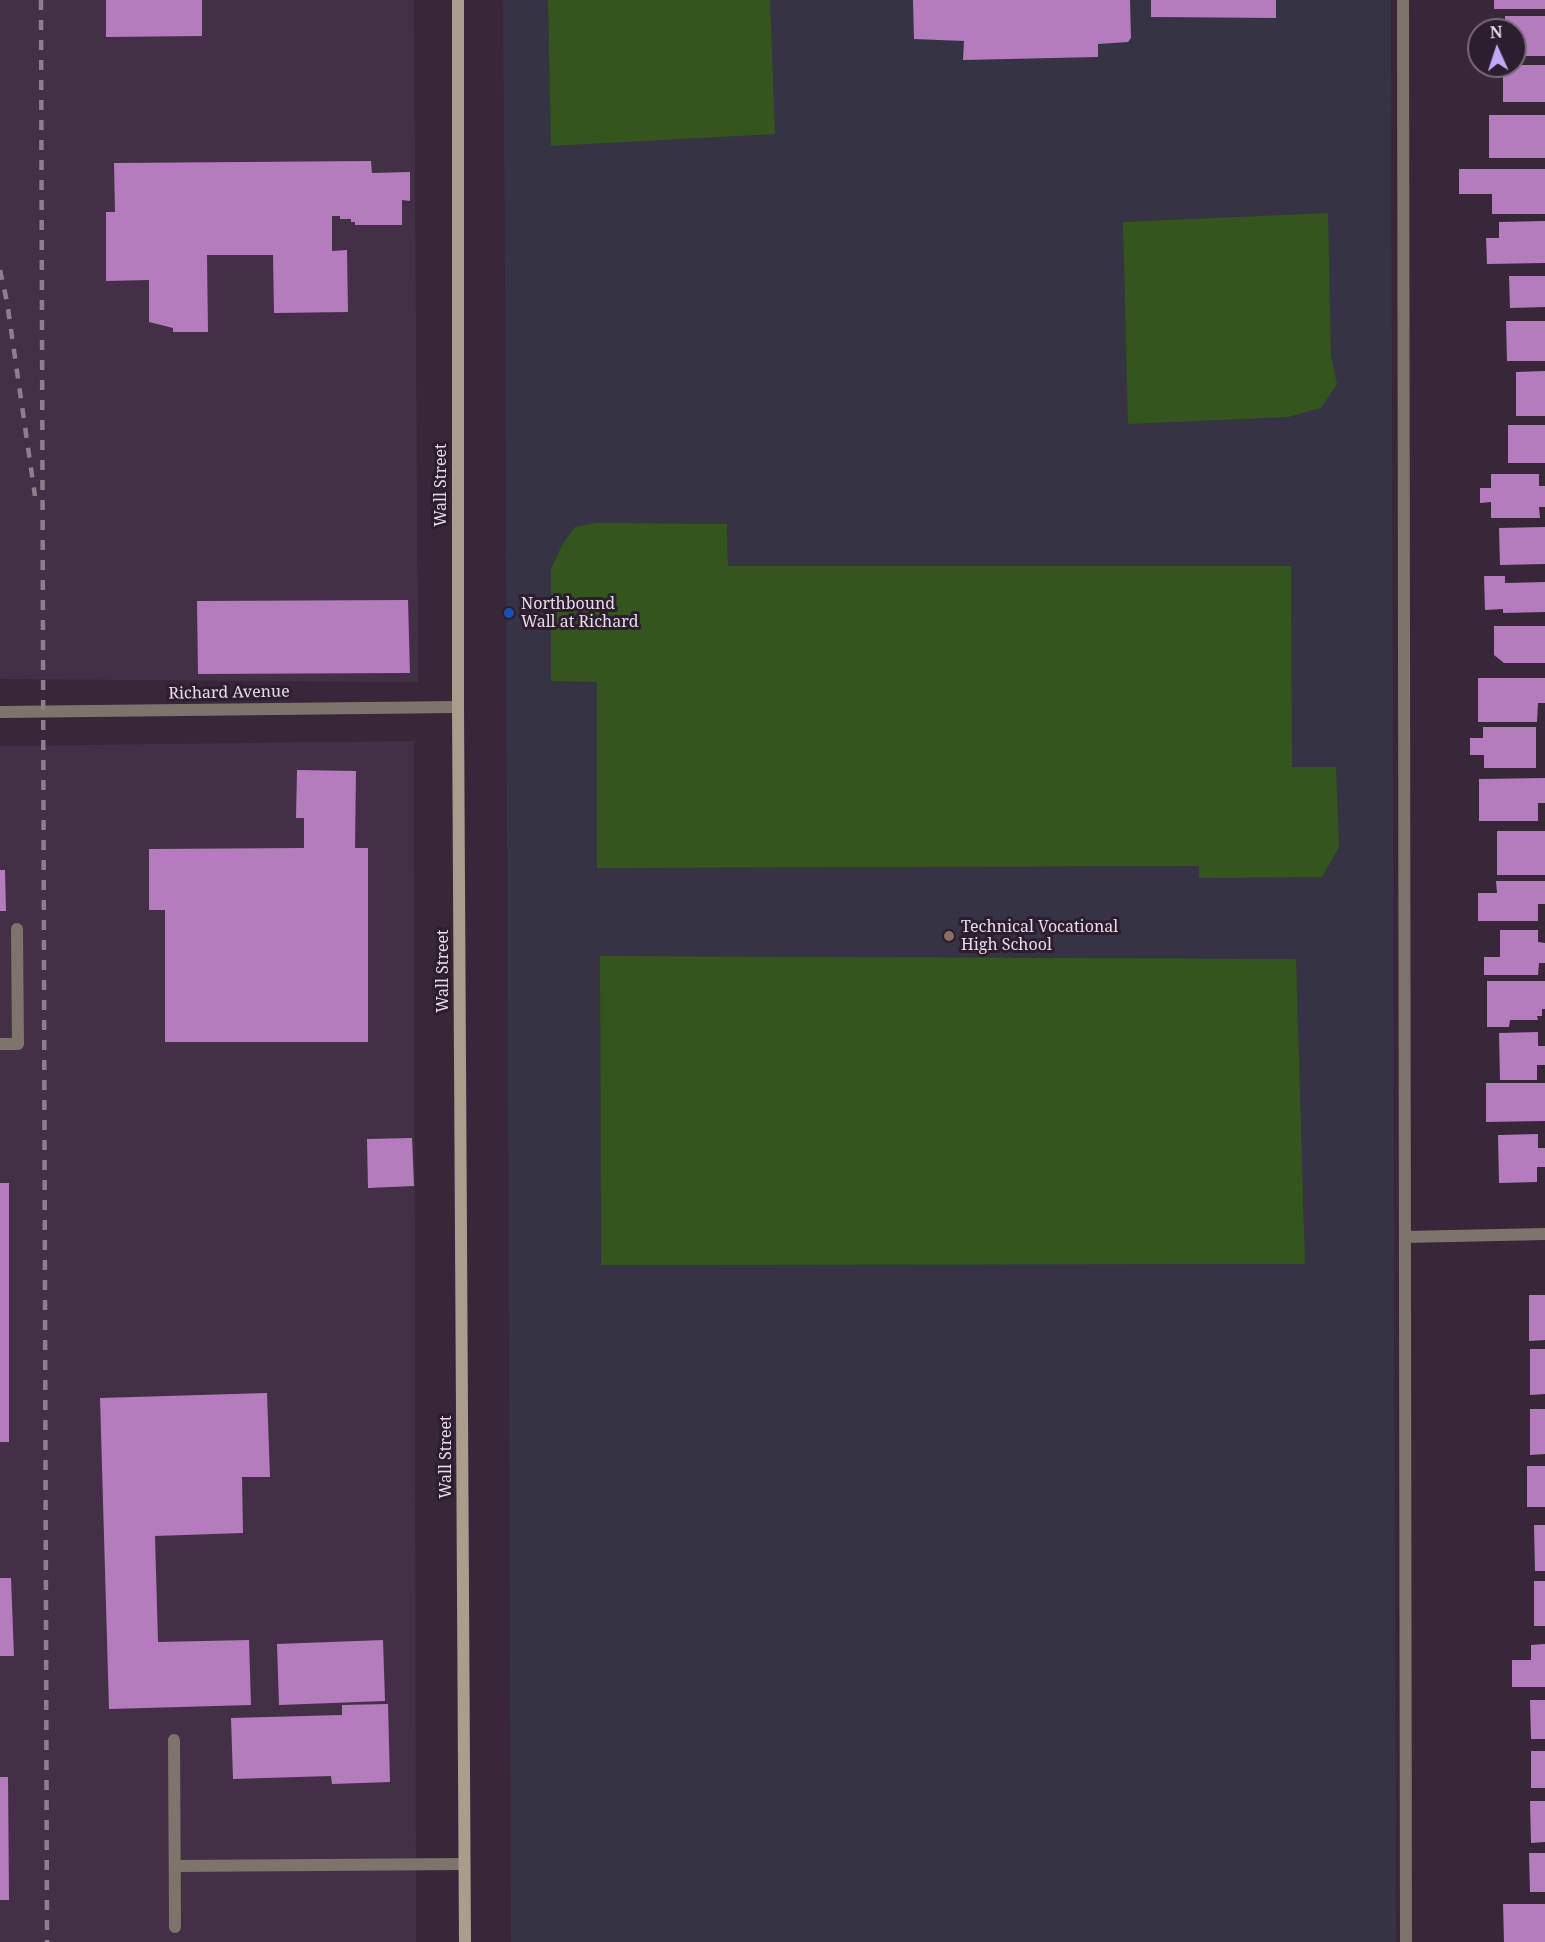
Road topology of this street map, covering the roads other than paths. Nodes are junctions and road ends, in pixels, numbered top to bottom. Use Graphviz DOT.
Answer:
graph roads {
  1 [pos="458,0"];
  2 [pos="1403,0"];
  3 [pos="458,707"];
  4 [pos="0,712"];
  5 [pos="17,929"];
  6 [pos="0,1044"];
  7 [pos="1545,1234"];
  8 [pos="1405,1237"];
  9 [pos="174,1740"];
  10 [pos="464,1864"];
  11 [pos="175,1866"];
  12 [pos="175,1927"];
  13 [pos="465,1942"];
  14 [pos="1406,1942"];
  1 -- 3 [label="main road, Wall Street"];
  2 -- 8 [label="street"];
  3 -- 4 [label="street, Richard Avenue"];
  3 -- 10 [label="main road, Wall Street"];
  5 -- 6 [label="street"];
  7 -- 8 [label="street"];
  8 -- 14 [label="street"];
  9 -- 11 [label="street"];
  10 -- 11 [label="street"];
  10 -- 13 [label="main road, Wall Street"];
  11 -- 12 [label="street"];
}
